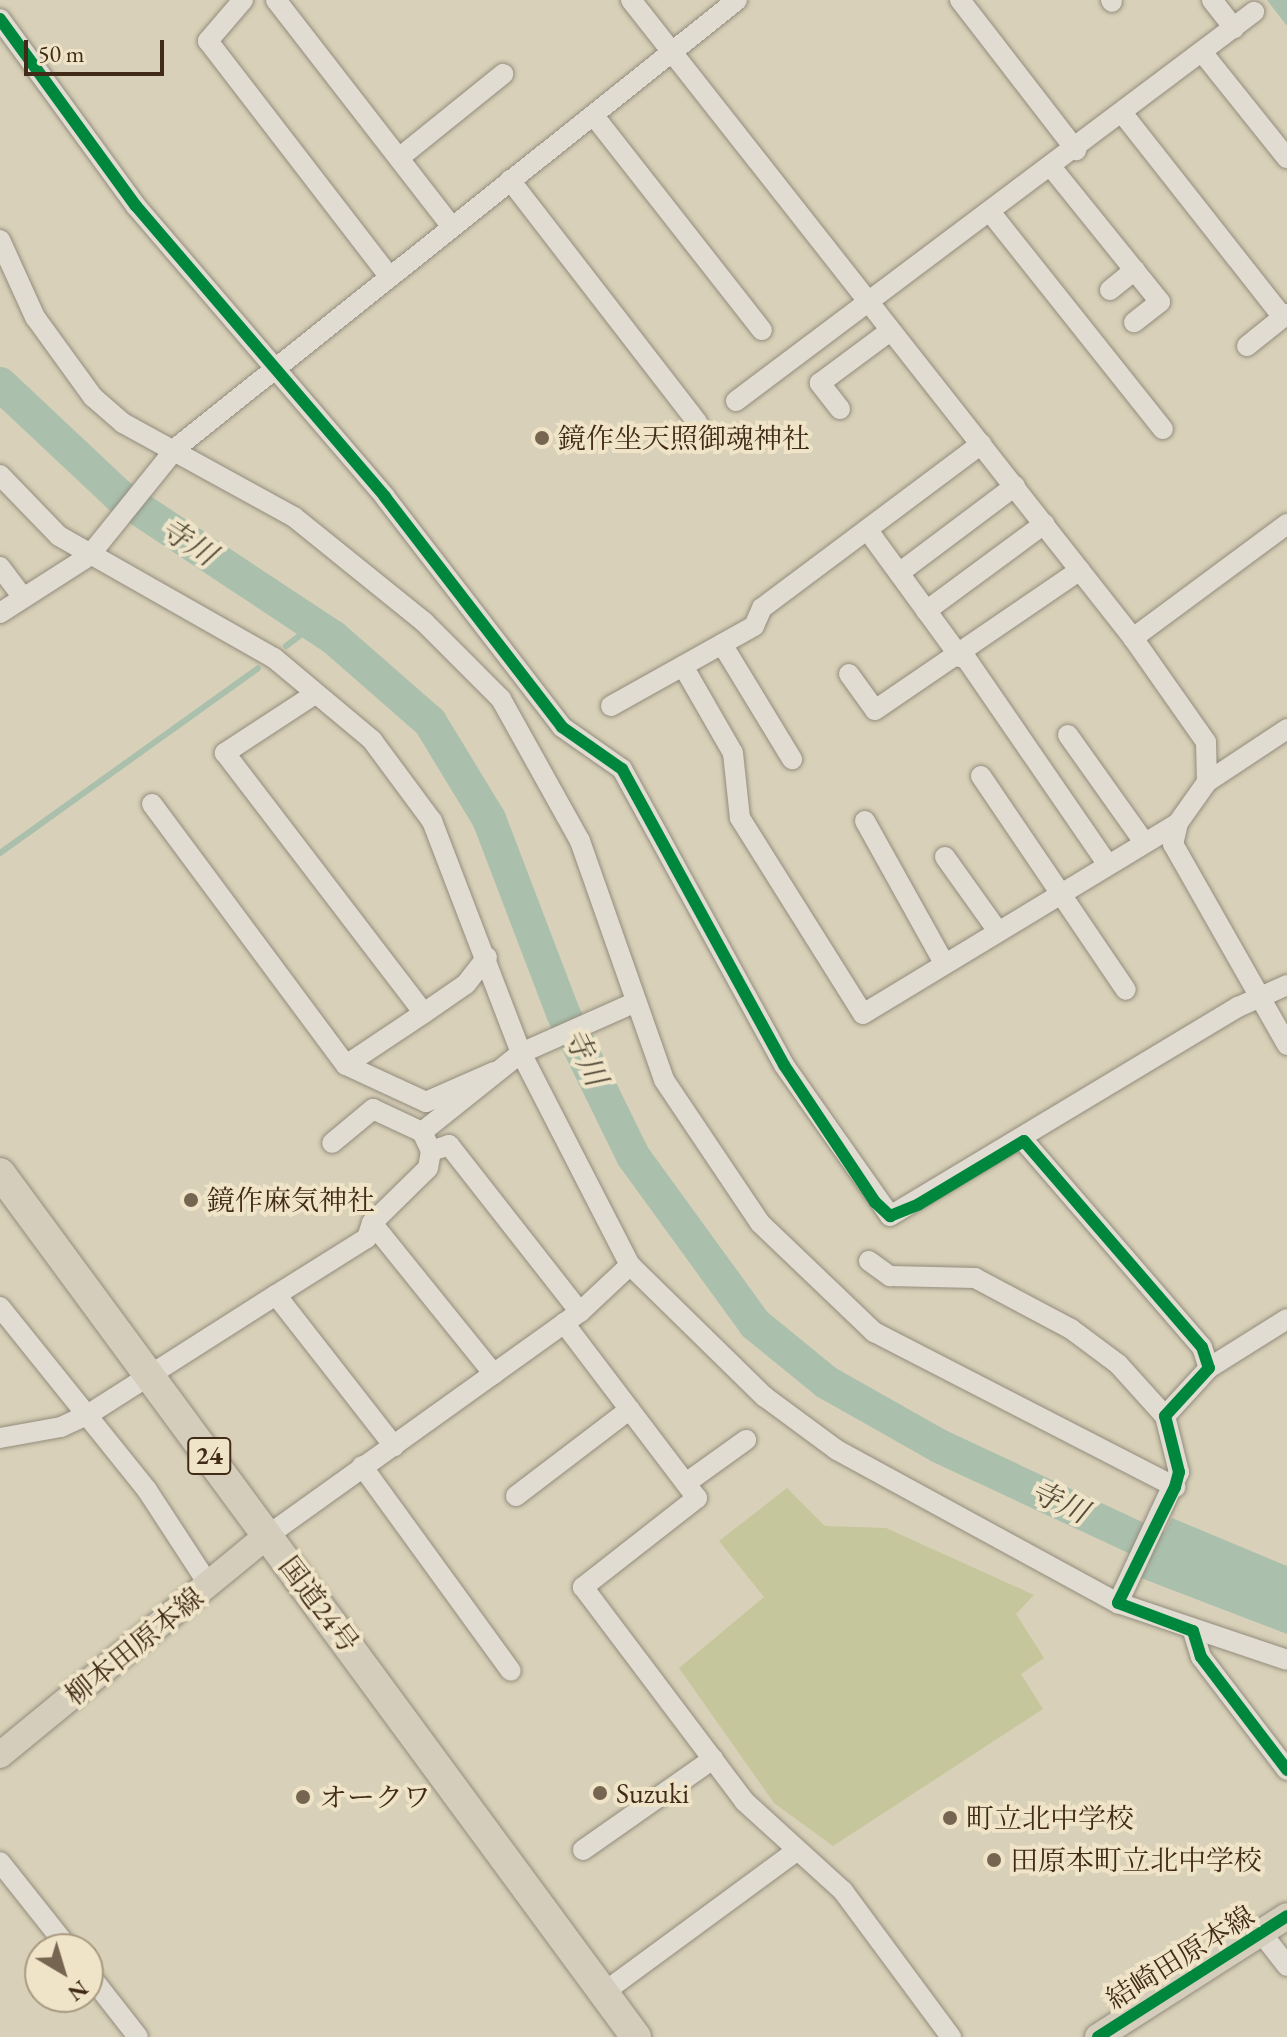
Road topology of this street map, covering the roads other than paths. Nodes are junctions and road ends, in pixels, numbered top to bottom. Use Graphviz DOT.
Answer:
graph roads {
  1 [pos="243,0"];
  2 [pos="631,0"];
  3 [pos="737,0"];
  4 [pos="960,0"];
  5 [pos="1212,0"];
  6 [pos="287,4"];
  7 [pos="1254,12"];
  8 [pos="0,19"];
  9 [pos="1234,28"];
  10 [pos="1202,52"];
  11 [pos="671,55"];
  12 [pos="503,74"];
  13 [pos="1123,114"];
  14 [pos="594,116"];
  15 [pos="1076,150"];
  16 [pos="399,158"];
  17 [pos="1287,158"];
  18 [pos="1052,168"];
  19 [pos="510,180"];
  20 [pos="991,213"];
  21 [pos="452,227"];
  22 [pos="0,240"];
  23 [pos="1135,270"];
  24 [pos="390,277"];
  25 [pos="1110,290"];
  26 [pos="868,305"];
  27 [pos="1285,315"];
  28 [pos="1134,322"];
  29 [pos="762,330"];
  30 [pos="890,331"];
  31 [pos="1247,346"];
  32 [pos="272,372"];
  33 [pos="736,401"];
  34 [pos="840,409"];
  35 [pos="697,422"];
  36 [pos="1163,429"];
  37 [pos="981,444"];
  38 [pos="173,452"];
  39 [pos="0,475"];
  40 [pos="1015,486"];
  41 [pos="1044,524"];
  42 [pos="1287,524"];
  43 [pos="869,532"];
  44 [pos="93,552"];
  45 [pos="0,567"];
  46 [pos="1080,570"];
  47 [pos="899,573"];
  48 [pos="22,596"];
  49 [pos="926,611"];
  50 [pos="0,613"];
  51 [pos="1133,638"];
  52 [pos="722,644"];
  53 [pos="961,655"];
  54 [pos="683,666"];
  55 [pos="849,674"];
  56 [pos="315,694"];
  57 [pos="611,706"];
  58 [pos="1287,729"];
  59 [pos="1068,735"];
  60 [pos="792,759"];
  61 [pos="981,776"];
  62 [pos="1207,782"];
  63 [pos="152,804"];
  64 [pos="865,821"];
  65 [pos="1178,823"];
  66 [pos="1142,839"];
  67 [pos="945,857"];
  68 [pos="1106,862"];
  69 [pos="1061,890"];
  70 [pos="997,930"];
  71 [pos="487,957"];
  72 [pos="944,963"];
  73 [pos="1287,985"];
  74 [pos="1126,990"];
  75 [pos="1256,998"];
  76 [pos="632,1004"];
  77 [pos="424,1013"];
  78 [pos="1287,1045"];
  79 [pos="525,1052"];
  80 [pos="346,1065"];
  81 [pos="494,1072"];
  82 [pos="422,1132"];
  83 [pos="1024,1141"];
  84 [pos="332,1143"];
  85 [pos="431,1151"];
  86 [pos="0,1173"];
  87 [pos="372,1223"];
  88 [pos="869,1261"];
  89 [pos="630,1265"];
  90 [pos="276,1295"];
  91 [pos="0,1307"];
  92 [pos="572,1318"];
  93 [pos="1287,1319"];
  94 [pos="1209,1368"];
  95 [pos="494,1374"];
  96 [pos="150,1377"];
  97 [pos="630,1409"];
  98 [pos="89,1414"];
  99 [pos="1165,1416"];
  100 [pos="0,1438"];
  101 [pos="746,1440"];
  102 [pos="394,1446"];
  103 [pos="362,1466"];
  104 [pos="686,1483"];
  105 [pos="1171,1494"];
  106 [pos="516,1496"];
  107 [pos="267,1536"];
  108 [pos="209,1585"];
  109 [pos="1122,1593"];
  110 [pos="1193,1631"];
  111 [pos="1287,1660"];
  112 [pos="511,1671"];
  113 [pos="0,1755"];
  114 [pos="713,1759"];
  115 [pos="1287,1770"];
  116 [pos="583,1850"];
  117 [pos="796,1851"];
  118 [pos="0,1862"];
  119 [pos="1287,1916"];
  120 [pos="56,1933"];
  121 [pos="1263,1935"];
  122 [pos="1286,1963"];
  123 [pos="104,1993"];
  124 [pos="603,1993"];
  125 [pos="631,2035"];
  126 [pos="138,2037"];
  127 [pos="951,2037"];
  128 [pos="1098,2037"];
  1 -- 24 [label="street"];
  2 -- 11 [label="street"];
  3 -- 11 [label="street"];
  4 -- 15 [label="street"];
  5 -- 9 [label="street"];
  6 -- 16 [label="street"];
  7 -- 9 [label="street"];
  8 -- 32 [label="street"];
  9 -- 10 [label="street"];
  10 -- 13 [label="street"];
  10 -- 17 [label="street"];
  11 -- 14 [label="street"];
  11 -- 26 [label="street"];
  12 -- 16 [label="street"];
  13 -- 15 [label="street"];
  13 -- 27 [label="street"];
  14 -- 19 [label="street"];
  14 -- 29 [label="street"];
  15 -- 18 [label="street"];
  16 -- 21 [label="street"];
  18 -- 20 [label="street"];
  18 -- 23 [label="street"];
  19 -- 21 [label="street"];
  19 -- 35 [label="street"];
  20 -- 26 [label="street"];
  20 -- 36 [label="street"];
  21 -- 24 [label="street"];
  22 -- 38 [label="street"];
  23 -- 25 [label="street"];
  23 -- 28 [label="street"];
  24 -- 32 [label="street"];
  26 -- 30 [label="street"];
  26 -- 33 [label="street"];
  27 -- 31 [label="street"];
  30 -- 34 [label="street"];
  30 -- 37 [label="street"];
  32 -- 38 [label="street"];
  32 -- 83 [label="street"];
  37 -- 40 [label="street"];
  37 -- 43 [label="street"];
  38 -- 44 [label="street"];
  38 -- 76 [label="street"];
  39 -- 44 [label="street"];
  40 -- 41 [label="street"];
  40 -- 47 [label="street"];
  41 -- 46 [label="street"];
  41 -- 49 [label="street"];
  42 -- 51 [label="street"];
  43 -- 47 [label="street"];
  43 -- 52 [label="street"];
  44 -- 48 [label="street"];
  44 -- 56 [label="street"];
  45 -- 48 [label="street"];
  46 -- 51 [label="street"];
  46 -- 53 [label="street"];
  47 -- 49 [label="street"];
  48 -- 50 [label="street"];
  49 -- 53 [label="street"];
  51 -- 62 [label="street"];
  52 -- 54 [label="street"];
  52 -- 60 [label="street"];
  53 -- 55 [label="street"];
  53 -- 68 [label="street"];
  54 -- 57 [label="street"];
  54 -- 72 [label="street"];
  56 -- 71 [label="street"];
  56 -- 77 [label="street"];
  58 -- 62 [label="street"];
  59 -- 66 [label="street"];
  61 -- 69 [label="street"];
  62 -- 65 [label="street"];
  63 -- 80 [label="street"];
  64 -- 72 [label="street"];
  65 -- 66 [label="street"];
  65 -- 75 [label="street"];
  66 -- 68 [label="street"];
  67 -- 70 [label="street"];
  68 -- 69 [label="street"];
  69 -- 70 [label="street"];
  69 -- 74 [label="street"];
  70 -- 72 [label="street"];
  71 -- 77 [label="street"];
  71 -- 79 [label="street"];
  73 -- 75 [label="street"];
  75 -- 78 [label="street"];
  75 -- 83 [label="street"];
  76 -- 79 [label="street"];
  76 -- 105 [label="street"];
  77 -- 80 [label="street"];
  79 -- 81 [label="street"];
  79 -- 89 [label="street"];
  80 -- 81 [label="street"];
  81 -- 82 [label="street"];
  82 -- 84 [label="street"];
  82 -- 85 [label="street"];
  83 -- 94 [label="street"];
  85 -- 87 [label="street"];
  85 -- 92 [label="street"];
  86 -- 96 [label="highway, 国道24号 / 24"];
  87 -- 90 [label="street"];
  87 -- 95 [label="street"];
  88 -- 99 [label="street"];
  89 -- 92 [label="street"];
  89 -- 109 [label="street"];
  90 -- 96 [label="street"];
  90 -- 102 [label="street"];
  91 -- 98 [label="street"];
  92 -- 95 [label="street"];
  92 -- 97 [label="street"];
  93 -- 94 [label="street"];
  94 -- 99 [label="street"];
  95 -- 102 [label="street"];
  96 -- 98 [label="street"];
  96 -- 107 [label="highway, 国道24号 / 24"];
  97 -- 104 [label="street"];
  97 -- 106 [label="street"];
  98 -- 100 [label="street"];
  98 -- 108 [label="street"];
  99 -- 105 [label="street"];
  101 -- 104 [label="street"];
  102 -- 103 [label="street"];
  103 -- 107 [label="street"];
  103 -- 112 [label="street"];
  104 -- 114 [label="street"];
  105 -- 109 [label="street"];
  107 -- 108 [label="main road, 柳本田原本線"];
  107 -- 124 [label="highway, 国道24号 / 24"];
  108 -- 113 [label="main road, 柳本田原本線"];
  109 -- 110 [label="street"];
  110 -- 111 [label="street"];
  110 -- 115 [label="street"];
  114 -- 116 [label="street"];
  114 -- 117 [label="street"];
  117 -- 124 [label="street"];
  117 -- 127 [label="street"];
  118 -- 120 [label="street"];
  119 -- 121 [label="main road, 結崎田原本線"];
  121 -- 122 [label="street"];
  121 -- 128 [label="main road, 結崎田原本線"];
  123 -- 126 [label="street"];
  124 -- 125 [label="highway, 国道24号 / 24"];
}
